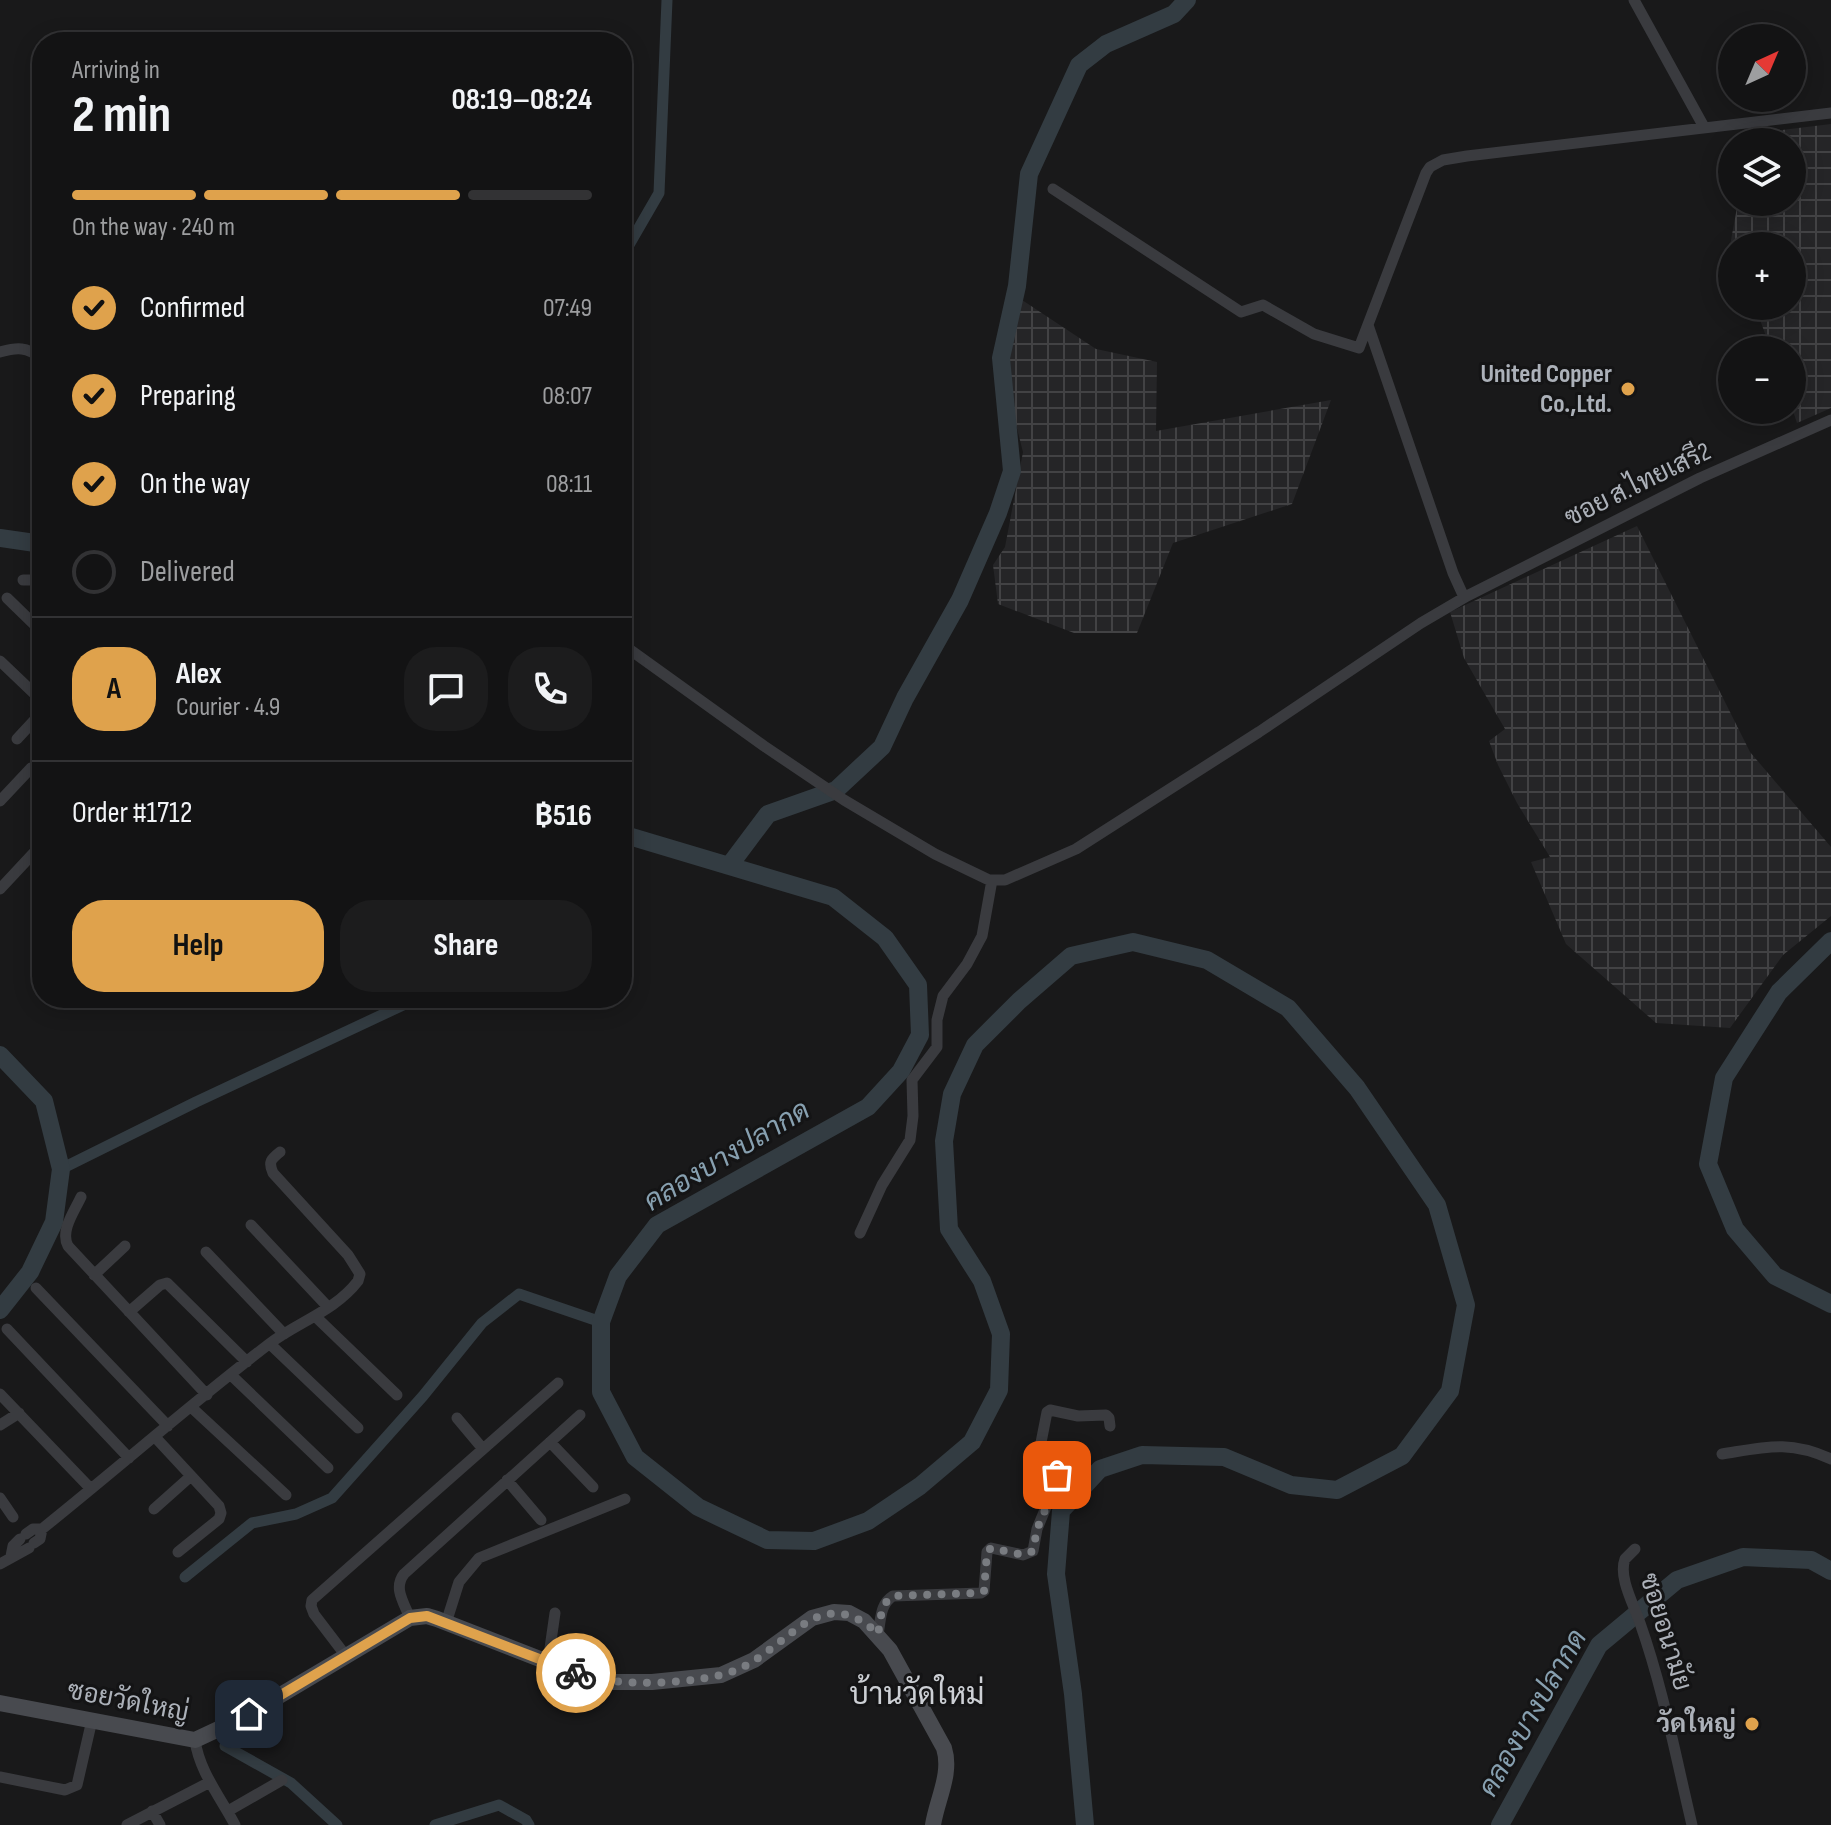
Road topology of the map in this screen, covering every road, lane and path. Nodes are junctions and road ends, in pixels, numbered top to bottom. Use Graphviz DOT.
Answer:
graph roads {
  1 [pos="1634,0"];
  2 [pos="1831,113"];
  3 [pos="1704,127"];
  4 [pos="1053,189"];
  5 [pos="1368,324"];
  6 [pos="32,350"];
  7 [pos="0,352"];
  8 [pos="1831,420"];
  9 [pos="23,580"];
  10 [pos="32,580"];
  11 [pos="1467,596"];
  12 [pos="7,598"];
  13 [pos="32,622"];
  14 [pos="632,651"];
  15 [pos="0,661"];
  16 [pos="32,691"];
  17 [pos="32,723"];
  18 [pos="17,739"];
  19 [pos="32,768"];
  20 [pos="0,801"];
  21 [pos="32,858"];
  22 [pos="992,880"];
  23 [pos="0,889"];
  24 [pos="280,1152"];
  25 [pos="81,1197"];
  26 [pos="251,1225"];
  27 [pos="860,1233"];
  28 [pos="125,1246"];
  29 [pos="206,1252"];
  30 [pos="94,1275"];
  31 [pos="36,1288"];
  32 [pos="328,1307"];
  33 [pos="129,1312"];
  34 [pos="317,1318"];
  35 [pos="7,1329"];
  36 [pos="284,1334"];
  37 [pos="270,1344"];
  38 [pos="247,1362"];
  39 [pos="231,1375"];
  40 [pos="558,1383"];
  41 [pos="0,1394"];
  42 [pos="207,1395"];
  43 [pos="397,1395"];
  44 [pos="191,1407"];
  45 [pos="19,1413"];
  46 [pos="580,1415"];
  47 [pos="457,1418"];
  48 [pos="0,1425"];
  49 [pos="168,1426"];
  50 [pos="1110,1426"];
  51 [pos="358,1428"];
  52 [pos="155,1437"];
  53 [pos="550,1442"];
  54 [pos="483,1449"];
  55 [pos="1722,1454"];
  56 [pos="129,1458"];
  57 [pos="1831,1459"];
  58 [pos="328,1468"];
  59 [pos="191,1476"];
  60 [pos="507,1480"];
  61 [pos="593,1487"];
  62 [pos="91,1489"];
  63 [pos="286,1495"];
  64 [pos="0,1498"];
  65 [pos="625,1499"];
  66 [pos="154,1509"];
  67 [pos="13,1517"];
  68 [pos="541,1520"];
  69 [pos="1635,1549"];
  70 [pos="178,1552"];
  71 [pos="0,1564"];
  72 [pos="555,1613"];
  73 [pos="410,1618"];
  74 [pos="446,1623"];
  75 [pos="878,1634"];
  76 [pos="346,1656"];
  77 [pos="548,1662"];
  78 [pos="0,1703"];
  79 [pos="92,1720"];
  80 [pos="195,1740"];
  81 [pos="0,1777"];
  82 [pos="282,1780"];
  83 [pos="210,1782"];
  84 [pos="152,1811"];
  85 [pos="228,1811"];
  86 [pos="127,1825"];
  87 [pos="160,1825"];
  88 [pos="235,1825"];
  89 [pos="933,1825"];
  90 [pos="1692,1825"];
  1 -- 3 [label="street"];
  2 -- 3 [label="street"];
  3 -- 5 [label="street"];
  4 -- 5 [label="street"];
  5 -- 11 [label="street"];
  6 -- 7 [label="street"];
  8 -- 11 [label="street, ซอย ส.ไทยเสรี2"];
  9 -- 10 [label="street"];
  11 -- 22 [label="street, ซอย ส.ไทยเสรี2"];
  12 -- 13 [label="street"];
  14 -- 22 [label="street"];
  15 -- 16 [label="street"];
  17 -- 18 [label="street"];
  19 -- 20 [label="street"];
  21 -- 23 [label="street"];
  22 -- 27 [label="street"];
  24 -- 32 [label="street"];
  25 -- 30 [label="street"];
  26 -- 32 [label="street"];
  28 -- 30 [label="street"];
  29 -- 36 [label="street"];
  30 -- 33 [label="street"];
  31 -- 49 [label="street"];
  32 -- 34 [label="street"];
  33 -- 38 [label="street"];
  33 -- 42 [label="street"];
  34 -- 36 [label="street"];
  34 -- 43 [label="street"];
  35 -- 56 [label="street"];
  36 -- 37 [label="street"];
  37 -- 38 [label="street"];
  37 -- 51 [label="street"];
  38 -- 39 [label="street"];
  39 -- 42 [label="street"];
  39 -- 58 [label="street"];
  40 -- 54 [label="street"];
  41 -- 45 [label="street"];
  42 -- 44 [label="street"];
  44 -- 49 [label="street"];
  44 -- 63 [label="street"];
  45 -- 48 [label="street"];
  45 -- 62 [label="street"];
  46 -- 53 [label="street"];
  47 -- 54 [label="street"];
  49 -- 52 [label="street"];
  50 -- 75 [label="street"];
  52 -- 56 [label="street"];
  52 -- 59 [label="street"];
  53 -- 60 [label="street"];
  53 -- 61 [label="street"];
  54 -- 76 [label="street"];
  55 -- 57 [label="street"];
  56 -- 62 [label="street"];
  59 -- 66 [label="street"];
  59 -- 70 [label="street"];
  60 -- 68 [label="street"];
  60 -- 73 [label="street"];
  62 -- 71 [label="street"];
  64 -- 67 [label="street"];
  65 -- 74 [label="street"];
  69 -- 90 [label="street, ซอยอนามัย"];
  72 -- 77 [label="street"];
  73 -- 74 [label="street"];
  73 -- 76 [label="street, ซอยวัดใหญ่"];
  74 -- 77 [label="street"];
  75 -- 77 [label="street"];
  75 -- 89 [label="street"];
  76 -- 80 [label="street, ซอยวัดใหญ่"];
  78 -- 79 [label="street, ซอยวัดใหญ่"];
  79 -- 80 [label="street, ซอยวัดใหญ่"];
  79 -- 81 [label="street"];
  80 -- 83 [label="street"];
  82 -- 85 [label="street"];
  83 -- 84 [label="street"];
  83 -- 85 [label="street"];
  84 -- 86 [label="street"];
  84 -- 87 [label="street"];
  85 -- 88 [label="street"];
}
